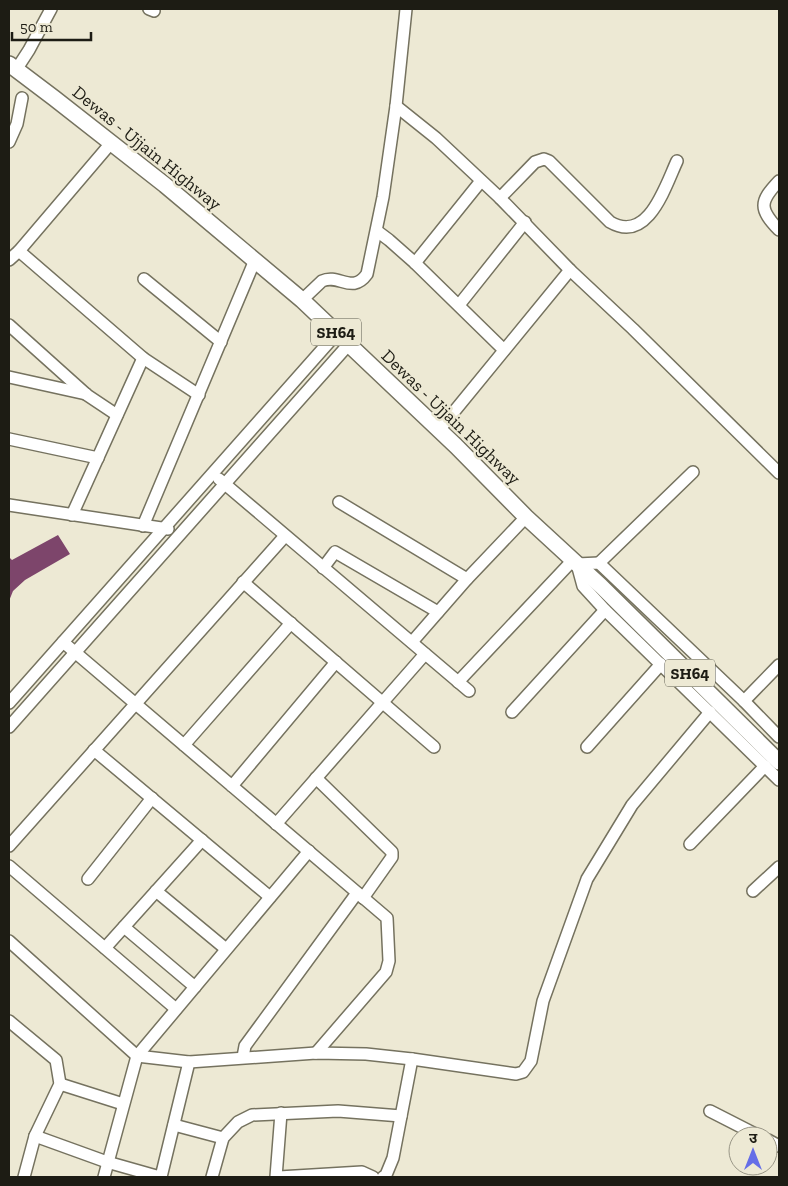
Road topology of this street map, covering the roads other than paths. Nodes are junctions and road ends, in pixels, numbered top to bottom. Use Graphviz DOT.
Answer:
graph roads {
  1 [pos="51,9"];
  2 [pos="406,9"];
  3 [pos="12,67"];
  4 [pos="22,98"];
  5 [pos="396,106"];
  6 [pos="9,142"];
  7 [pos="111,143"];
  8 [pos="677,161"];
  9 [pos="481,181"];
  10 [pos="779,181"];
  11 [pos="500,198"];
  12 [pos="525,222"];
  13 [pos="779,230"];
  14 [pos="377,231"];
  15 [pos="19,251"];
  16 [pos="9,260"];
  17 [pos="255,260"];
  18 [pos="416,263"];
  19 [pos="570,270"];
  20 [pos="144,280"];
  21 [pos="302,300"];
  22 [pos="459,304"];
  23 [pos="9,326"];
  24 [pos="337,333"];
  25 [pos="221,342"];
  26 [pos="349,344"];
  27 [pos="504,350"];
  28 [pos="143,358"];
  29 [pos="9,377"];
  30 [pos="87,395"];
  31 [pos="199,395"];
  32 [pos="117,415"];
  33 [pos="439,430"];
  34 [pos="9,439"];
  35 [pos="98,458"];
  36 [pos="693,472"];
  37 [pos="212,473"];
  38 [pos="779,473"];
  39 [pos="224,484"];
  40 [pos="338,502"];
  41 [pos="9,505"];
  42 [pos="72,515"];
  43 [pos="526,517"];
  44 [pos="143,526"];
  45 [pos="163,528"];
  46 [pos="183,531"];
  47 [pos="285,536"];
  48 [pos="575,562"];
  49 [pos="599,563"];
  50 [pos="323,568"];
  51 [pos="467,579"];
  52 [pos="244,582"];
  53 [pos="605,610"];
  54 [pos="438,612"];
  55 [pos="291,623"];
  56 [pos="63,642"];
  57 [pos="412,642"];
  58 [pos="75,652"];
  59 [pos="424,654"];
  60 [pos="336,662"];
  61 [pos="661,664"];
  62 [pos="779,665"];
  63 [pos="458,682"];
  64 [pos="469,692"];
  65 [pos="744,701"];
  66 [pos="383,702"];
  67 [pos="9,703"];
  68 [pos="135,703"];
  69 [pos="512,712"];
  70 [pos="710,712"];
  71 [pos="9,727"];
  72 [pos="779,737"];
  73 [pos="184,745"];
  74 [pos="434,747"];
  75 [pos="587,748"];
  76 [pos="94,750"];
  77 [pos="772,764"];
  78 [pos="316,778"];
  79 [pos="779,780"];
  80 [pos="232,786"];
  81 [pos="152,798"];
  82 [pos="276,824"];
  83 [pos="202,840"];
  84 [pos="690,844"];
  85 [pos="9,846"];
  86 [pos="309,851"];
  87 [pos="9,866"];
  88 [pos="779,867"];
  89 [pos="88,879"];
  90 [pos="156,891"];
  91 [pos="753,891"];
  92 [pos="360,896"];
  93 [pos="270,897"];
  94 [pos="124,927"];
  95 [pos="9,941"];
  96 [pos="105,948"];
  97 [pos="226,949"];
  98 [pos="195,987"];
  99 [pos="176,1009"];
  100 [pos="9,1021"];
  101 [pos="316,1053"];
  102 [pos="137,1056"];
  103 [pos="242,1057"];
  104 [pos="412,1059"];
  105 [pos="189,1062"];
  106 [pos="60,1084"];
  107 [pos="123,1104"];
  108 [pos="710,1111"];
  109 [pos="281,1114"];
  110 [pos="401,1116"];
  111 [pos="174,1125"];
  112 [pos="739,1126"];
  113 [pos="35,1136"];
  114 [pos="223,1138"];
  115 [pos="107,1162"];
  116 [pos="24,1177"];
  117 [pos="104,1177"];
  118 [pos="160,1177"];
  119 [pos="212,1177"];
  120 [pos="278,1177"];
  121 [pos="373,1177"];
  122 [pos="383,1177"];
  1 -- 3 [label="street"];
  2 -- 5 [label="street"];
  3 -- 7 [label="main road, Dewas - Ujjain Highway / SH64"];
  4 -- 6 [label="street"];
  5 -- 9 [label="street"];
  5 -- 14 [label="street"];
  7 -- 15 [label="street"];
  7 -- 17 [label="main road, Dewas - Ujjain Highway / SH64"];
  8 -- 11 [label="street"];
  9 -- 11 [label="street"];
  9 -- 18 [label="street"];
  10 -- 13 [label="street"];
  11 -- 12 [label="street"];
  12 -- 19 [label="street"];
  12 -- 22 [label="street"];
  14 -- 18 [label="street"];
  14 -- 21 [label="street"];
  15 -- 16 [label="street"];
  15 -- 28 [label="street"];
  17 -- 21 [label="main road, Dewas - Ujjain Highway / SH64"];
  17 -- 25 [label="street"];
  18 -- 22 [label="street"];
  19 -- 27 [label="street"];
  19 -- 38 [label="street"];
  20 -- 25 [label="street"];
  21 -- 24 [label="main road, Dewas - Ujjain Highway / SH64"];
  22 -- 27 [label="street"];
  23 -- 30 [label="street"];
  24 -- 26 [label="main road, Dewas - Ujjain Highway / SH64"];
  24 -- 37 [label="street"];
  25 -- 31 [label="street"];
  26 -- 33 [label="main road, Dewas - Ujjain Highway / SH64"];
  26 -- 39 [label="street"];
  27 -- 33 [label="street"];
  28 -- 31 [label="street"];
  28 -- 32 [label="street"];
  29 -- 30 [label="street"];
  30 -- 32 [label="street"];
  31 -- 44 [label="street"];
  32 -- 35 [label="street"];
  33 -- 43 [label="main road, Dewas - Ujjain Highway / SH64"];
  34 -- 35 [label="street"];
  35 -- 42 [label="street"];
  36 -- 49 [label="street"];
  37 -- 39 [label="street"];
  37 -- 45 [label="street"];
  39 -- 46 [label="street"];
  39 -- 47 [label="street"];
  40 -- 51 [label="street"];
  41 -- 42 [label="street"];
  42 -- 44 [label="street"];
  43 -- 48 [label="main road, Dewas - Ujjain Highway / SH64"];
  43 -- 51 [label="street"];
  44 -- 45 [label="street"];
  45 -- 46 [label="street"];
  45 -- 56 [label="street"];
  46 -- 58 [label="street"];
  47 -- 50 [label="street"];
  47 -- 52 [label="street"];
  48 -- 49 [label="street"];
  48 -- 53 [label="street"];
  48 -- 63 [label="street"];
  48 -- 77 [label="main road, Dewas - Ujjain Highway / SH64"];
  49 -- 65 [label="street"];
  50 -- 54 [label="street"];
  50 -- 57 [label="street"];
  51 -- 54 [label="street"];
  52 -- 55 [label="street"];
  52 -- 68 [label="street"];
  53 -- 61 [label="street"];
  53 -- 69 [label="street"];
  54 -- 57 [label="street"];
  55 -- 60 [label="street"];
  55 -- 73 [label="street"];
  56 -- 58 [label="street"];
  56 -- 67 [label="street"];
  57 -- 59 [label="street"];
  58 -- 68 [label="street"];
  58 -- 71 [label="street"];
  59 -- 63 [label="street"];
  59 -- 66 [label="street"];
  60 -- 66 [label="street"];
  60 -- 80 [label="street"];
  61 -- 70 [label="street"];
  61 -- 75 [label="street"];
  62 -- 65 [label="street"];
  63 -- 64 [label="street"];
  65 -- 72 [label="street"];
  66 -- 74 [label="street"];
  66 -- 78 [label="street"];
  68 -- 73 [label="street"];
  68 -- 76 [label="street"];
  70 -- 77 [label="street"];
  70 -- 104 [label="street"];
  73 -- 80 [label="street"];
  76 -- 81 [label="street"];
  76 -- 85 [label="street"];
  77 -- 79 [label="street"];
  77 -- 84 [label="street"];
  78 -- 82 [label="street"];
  78 -- 92 [label="street"];
  80 -- 82 [label="street"];
  81 -- 83 [label="street"];
  81 -- 89 [label="street"];
  82 -- 86 [label="street"];
  83 -- 90 [label="street"];
  83 -- 93 [label="street"];
  86 -- 92 [label="street"];
  86 -- 93 [label="street"];
  87 -- 96 [label="street"];
  88 -- 91 [label="street"];
  90 -- 94 [label="street"];
  90 -- 97 [label="street"];
  92 -- 101 [label="street"];
  92 -- 103 [label="street"];
  93 -- 97 [label="street"];
  94 -- 96 [label="street"];
  94 -- 98 [label="street"];
  95 -- 102 [label="street"];
  96 -- 99 [label="street"];
  97 -- 98 [label="street"];
  98 -- 99 [label="street"];
  99 -- 102 [label="street"];
  100 -- 106 [label="street"];
  101 -- 103 [label="street"];
  101 -- 104 [label="street"];
  102 -- 105 [label="street"];
  102 -- 107 [label="street"];
  103 -- 105 [label="street"];
  104 -- 110 [label="street"];
  105 -- 111 [label="street"];
  106 -- 107 [label="street"];
  106 -- 113 [label="street"];
  107 -- 115 [label="street"];
  108 -- 112 [label="street"];
  109 -- 110 [label="street"];
  109 -- 114 [label="street"];
  109 -- 120 [label="street"];
  110 -- 122 [label="street"];
  111 -- 114 [label="street"];
  111 -- 118 [label="street"];
  113 -- 115 [label="street"];
  113 -- 116 [label="street"];
  114 -- 119 [label="street"];
  115 -- 117 [label="street"];
  115 -- 118 [label="street"];
  120 -- 121 [label="street"];
}
